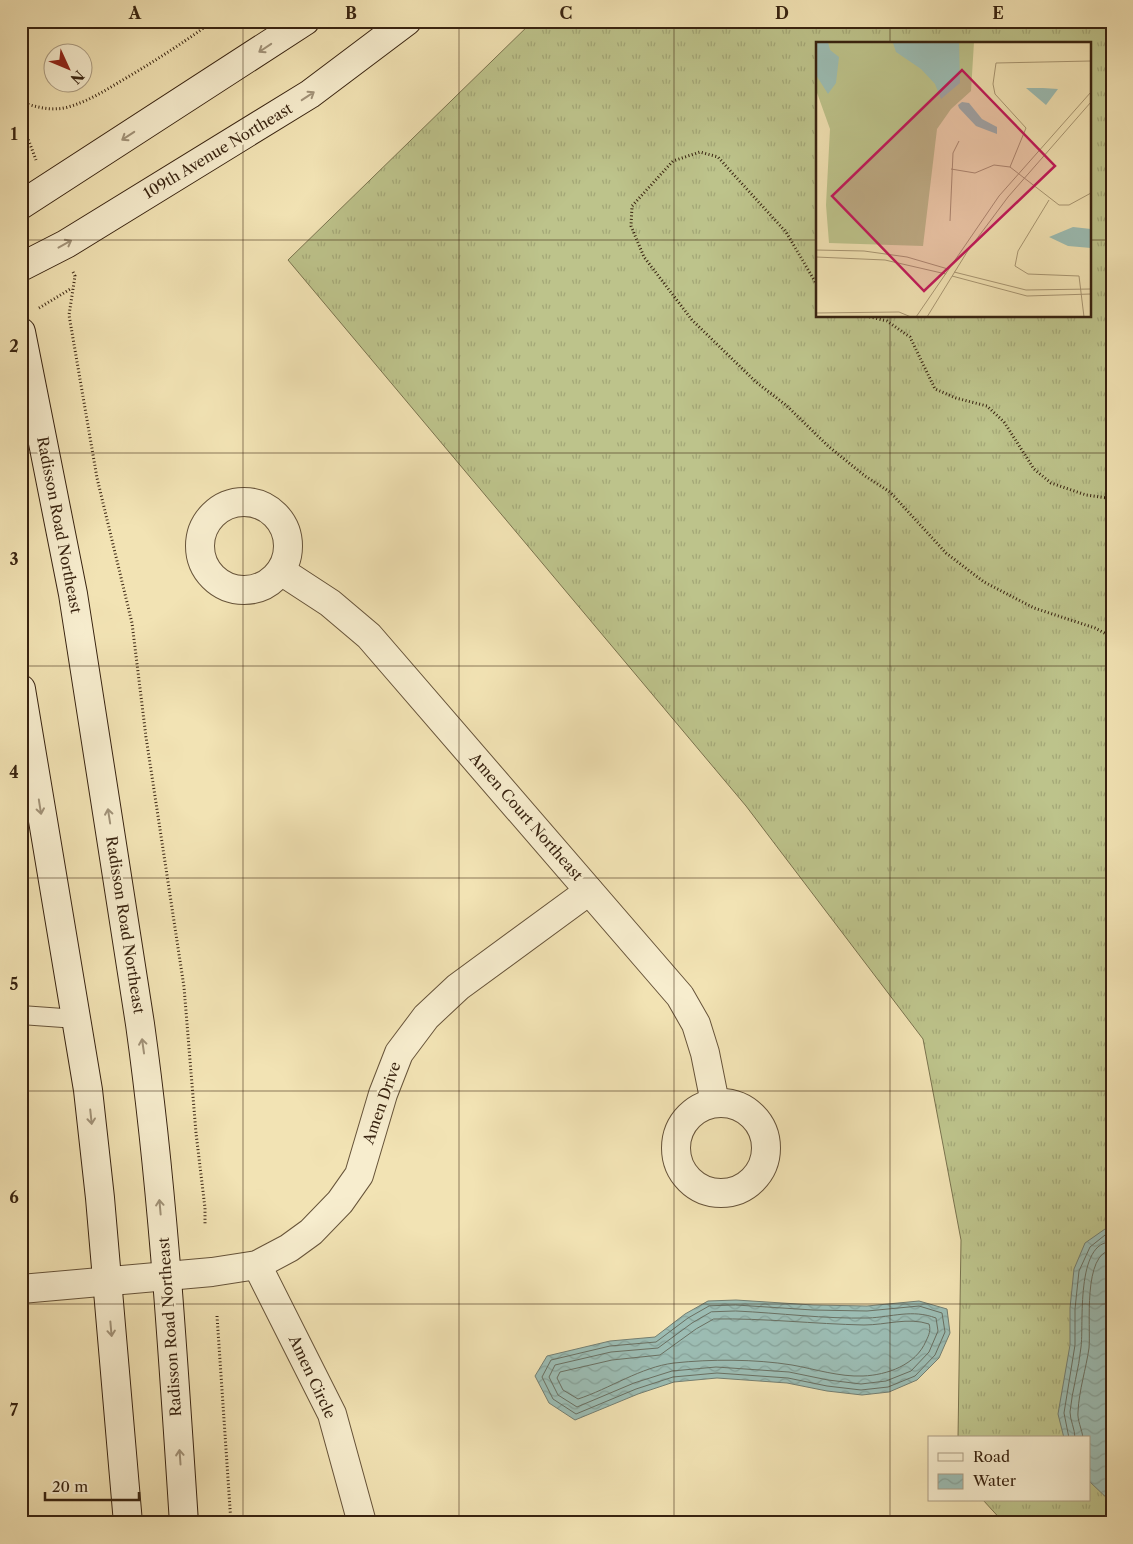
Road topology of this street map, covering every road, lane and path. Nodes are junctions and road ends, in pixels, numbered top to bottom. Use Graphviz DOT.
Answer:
graph roads {
  1 [pos="213,21"];
  2 [pos="305,21"];
  3 [pos="406,21"];
  4 [pos="21,89"];
  5 [pos="27,104"];
  6 [pos="21,110"];
  7 [pos="21,205"];
  8 [pos="21,266"];
  9 [pos="74,276"];
  10 [pos="816,283"];
  11 [pos="73,288"];
  12 [pos="36,310"];
  13 [pos="874,318"];
  14 [pos="21,332"];
  15 [pos="1112,500"];
  16 [pos="281,571"];
  17 [pos="1112,637"];
  18 [pos="21,690"];
  19 [pos="590,891"];
  20 [pos="21,1015"];
  21 [pos="77,1019"];
  22 [pos="715,1103"];
  23 [pos="205,1224"];
  24 [pos="257,1265"];
  25 [pos="167,1276"];
  26 [pos="107,1280"];
  27 [pos="21,1289"];
  28 [pos="217,1316"];
  29 [pos="128,1523"];
  30 [pos="184,1523"];
  31 [pos="231,1523"];
  32 [pos="362,1523"];
  1 -- 5 [label="path"];
  2 -- 7 [label="main road, one-way"];
  8 -- 3 [label="main road, 109th Avenue Northeast, one-way"];
  4 -- 5 [label="path"];
  5 -- 6 [label="path"];
  9 -- 11 [label="path"];
  10 -- 17 [label="path"];
  11 -- 12 [label="path"];
  11 -- 23 [label="path"];
  13 -- 15 [label="path"];
  25 -- 14 [label="main road, Radisson Road Northeast, one-way"];
  16 -- 19 [label="main road, Amen Court Northeast"];
  18 -- 21 [label="main road, one-way"];
  19 -- 22 [label="main road, Amen Court Northeast"];
  19 -- 24 [label="main road, Amen Drive"];
  20 -- 21 [label="lane"];
  21 -- 26 [label="main road, one-way"];
  24 -- 25 [label="main road, Amen Drive"];
  24 -- 32 [label="main road, Amen Circle"];
  25 -- 26 [label="main road, Amen Drive"];
  30 -- 25 [label="main road, Radisson Road Northeast, one-way"];
  26 -- 27 [label="main road, Amen Drive"];
  26 -- 29 [label="main road, one-way"];
  28 -- 31 [label="path"];
}
